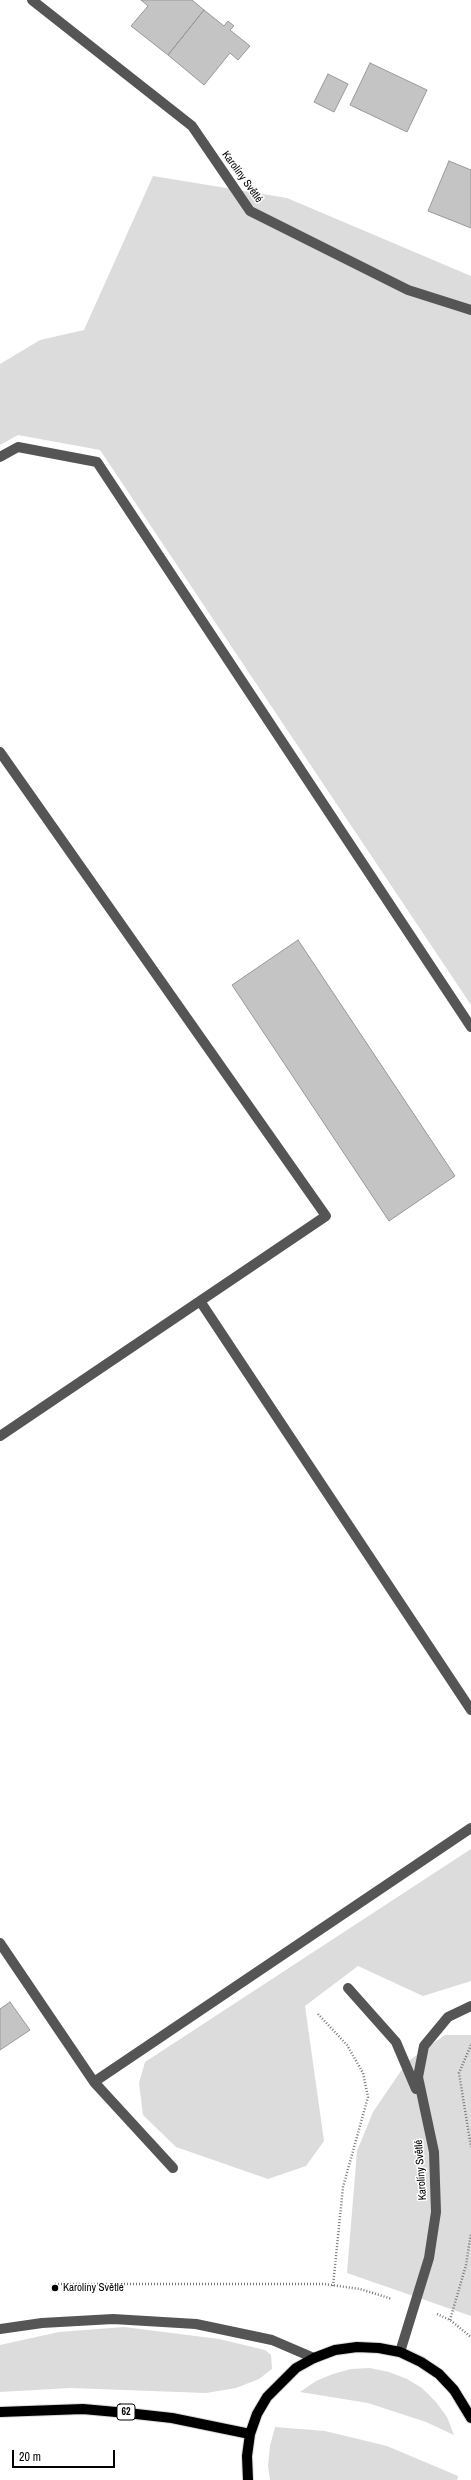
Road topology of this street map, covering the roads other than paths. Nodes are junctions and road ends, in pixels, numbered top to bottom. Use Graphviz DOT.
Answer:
graph roads {
  1 [pos="32,0"];
  2 [pos="471,310"];
  3 [pos="0,457"];
  4 [pos="0,752"];
  5 [pos="471,1027"];
  6 [pos="200,1301"];
  7 [pos="0,1436"];
  8 [pos="471,1710"];
  9 [pos="471,1828"];
  10 [pos="0,1943"];
  11 [pos="348,1988"];
  12 [pos="471,2006"];
  13 [pos="94,2082"];
  14 [pos="425,2109"];
  15 [pos="173,2168"];
  16 [pos="0,2329"];
  17 [pos="400,2352"];
  18 [pos="314,2358"];
  19 [pos="0,2412"];
  20 [pos="471,2418"];
  21 [pos="250,2434"];
  22 [pos="248,2480"];
  1 -- 2 [label="street, Karolíny Světlé"];
  3 -- 5 [label="street"];
  4 -- 6 [label="street"];
  6 -- 7 [label="street"];
  6 -- 8 [label="street"];
  9 -- 13 [label="street"];
  10 -- 13 [label="street"];
  11 -- 14 [label="street"];
  12 -- 14 [label="street, Karolíny Světlé"];
  13 -- 15 [label="street"];
  14 -- 17 [label="street, Karolíny Světlé"];
  16 -- 18 [label="street"];
  17 -- 18 [label="main road"];
  17 -- 20 [label="main road"];
  18 -- 21 [label="main road"];
  19 -- 21 [label="main road, 62"];
  21 -- 22 [label="main road"];
}
